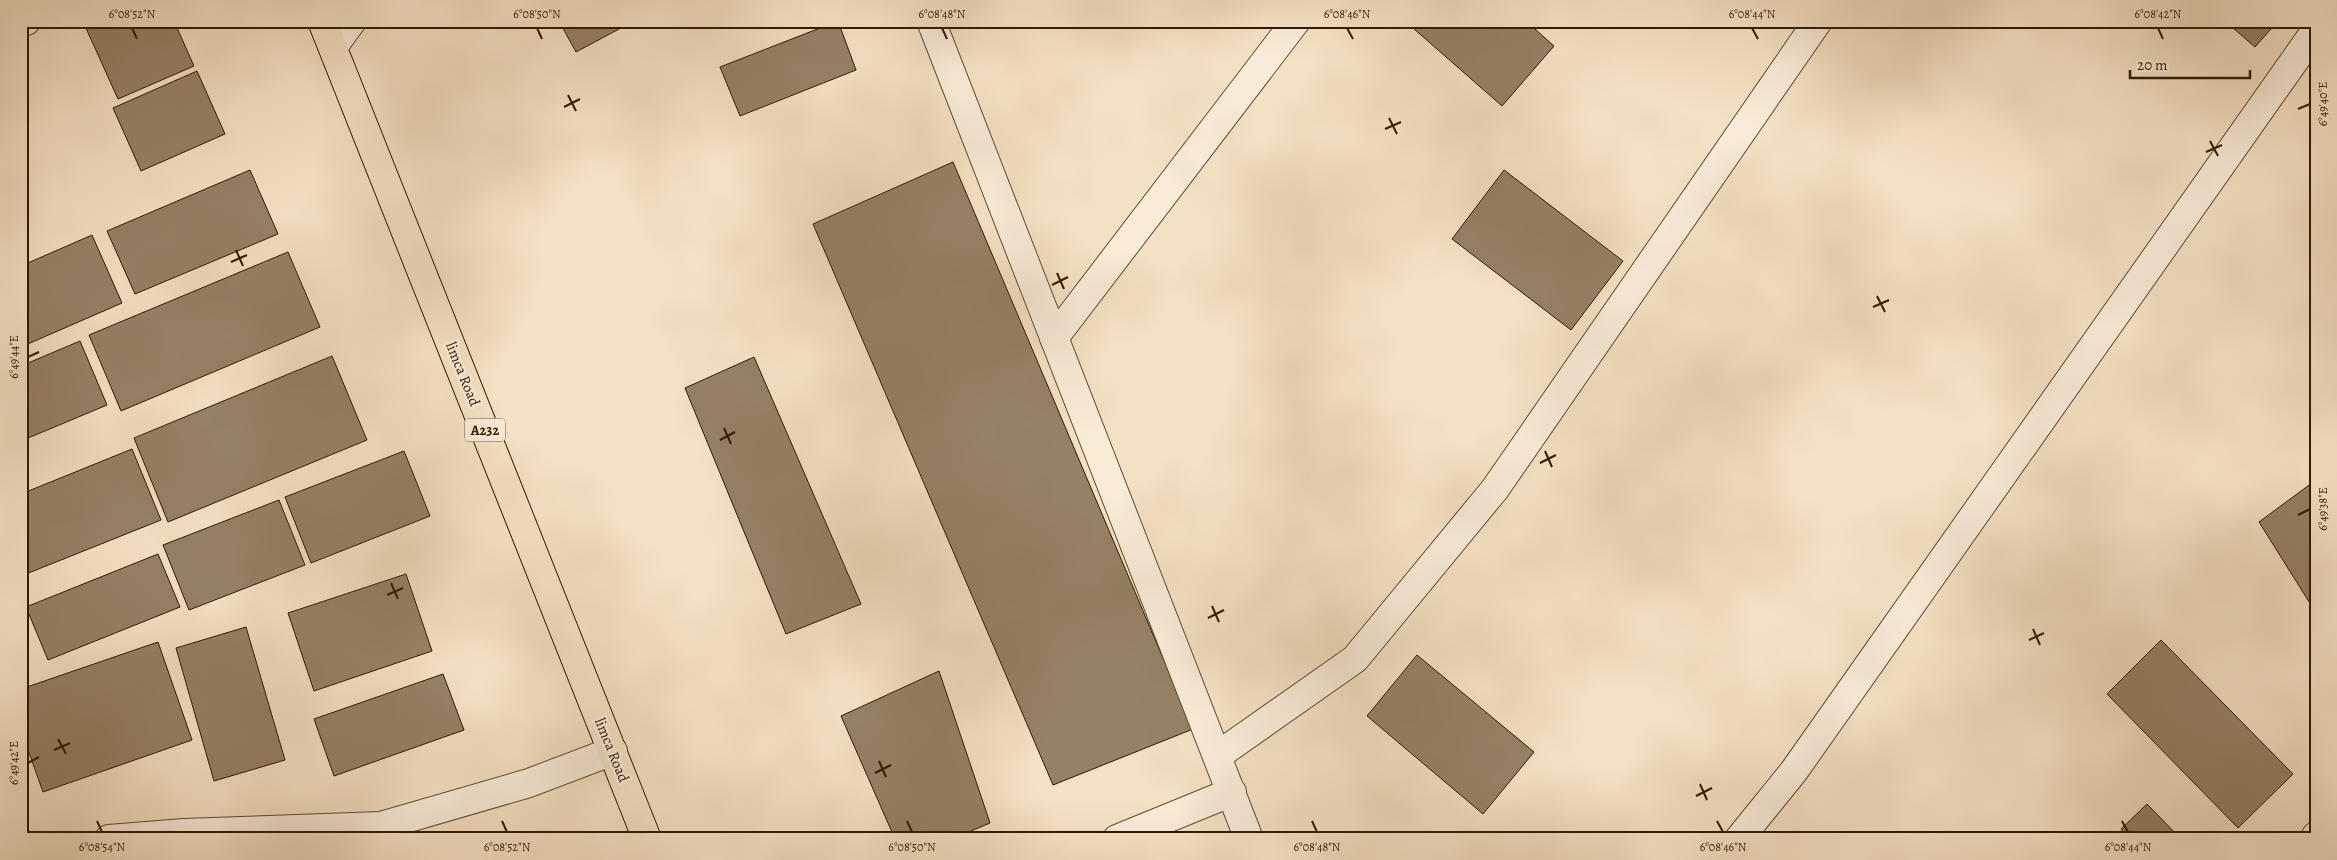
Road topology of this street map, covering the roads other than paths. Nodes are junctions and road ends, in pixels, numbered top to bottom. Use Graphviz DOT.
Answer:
graph roads {
  1 [pos="26,21"];
  2 [pos="322,21"];
  3 [pos="352,21"];
  4 [pos="931,21"];
  5 [pos="1296,21"];
  6 [pos="1818,21"];
  7 [pos="21,23"];
  8 [pos="2316,30"];
  9 [pos="333,48"];
  10 [pos="1054,338"];
  11 [pos="613,751"];
  12 [pos="1216,756"];
  13 [pos="1232,792"];
  14 [pos="109,839"];
  15 [pos="647,839"];
  16 [pos="1117,839"];
  17 [pos="1249,839"];
  18 [pos="1738,839"];
  1 -- 7 [label="street"];
  2 -- 9 [label="main road, limca Road / A232"];
  3 -- 9 [label="street"];
  4 -- 10 [label="street"];
  5 -- 10 [label="street"];
  6 -- 12 [label="street"];
  8 -- 18 [label="street"];
  9 -- 11 [label="main road, limca Road / A232"];
  10 -- 12 [label="street"];
  11 -- 14 [label="street"];
  11 -- 15 [label="main road, limca Road / A232"];
  12 -- 13 [label="street"];
  13 -- 16 [label="street"];
  13 -- 17 [label="street"];
}
